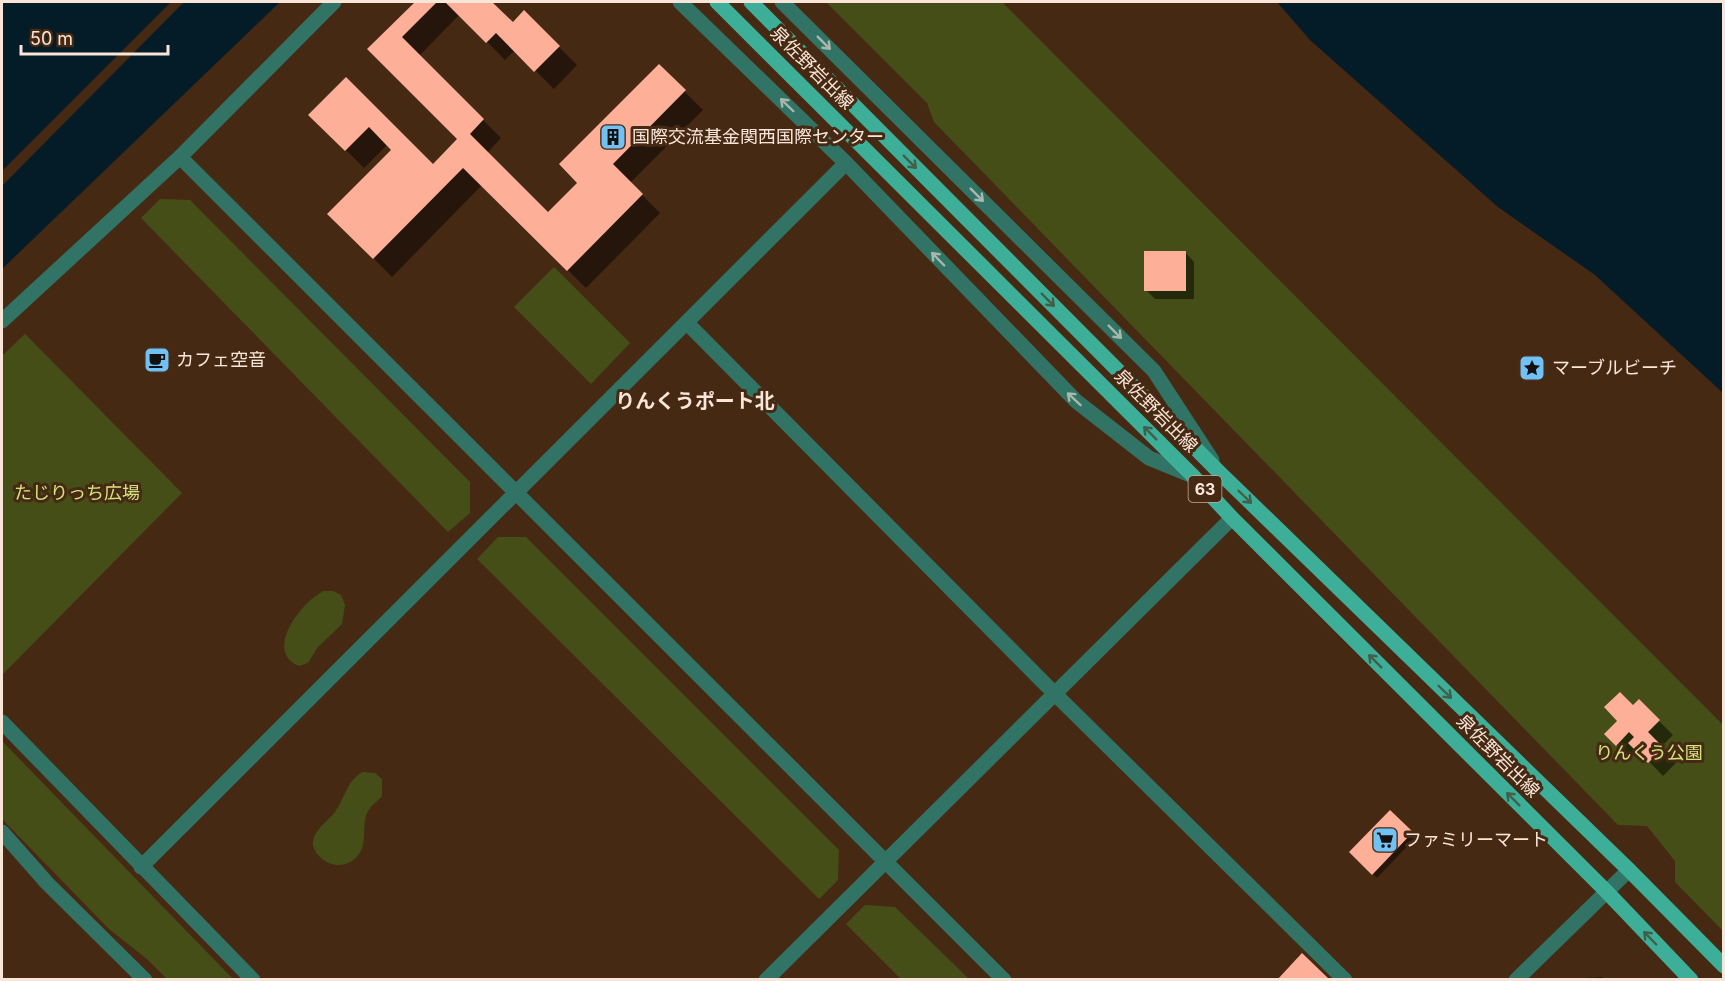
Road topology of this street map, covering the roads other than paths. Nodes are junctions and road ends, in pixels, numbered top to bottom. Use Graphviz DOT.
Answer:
graph roads {
  1 [pos="334,2"];
  2 [pos="680,2"];
  3 [pos="717,2"];
  4 [pos="750,2"];
  5 [pos="782,2"];
  6 [pos="180,156"];
  7 [pos="846,163"];
  8 [pos="2,321"];
  9 [pos="687,323"];
  10 [pos="1220,473"];
  11 [pos="1193,476"];
  12 [pos="516,491"];
  13 [pos="1232,518"];
  14 [pos="1055,693"];
  15 [pos="2,722"];
  16 [pos="2,832"];
  17 [pos="886,861"];
  18 [pos="141,867"];
  19 [pos="1629,870"];
  20 [pos="1606,891"];
  21 [pos="1724,966"];
  22 [pos="145,980"];
  23 [pos="253,980"];
  24 [pos="766,980"];
  25 [pos="1004,980"];
  26 [pos="1345,980"];
  27 [pos="1516,980"];
  28 [pos="1691,980"];
  1 -- 6 [label="street"];
  7 -- 2 [label="street, one-way"];
  11 -- 3 [label="main road, 泉佐野岩出線 / 63, one-way"];
  4 -- 10 [label="main road, 泉佐野岩出線 / 63, one-way"];
  5 -- 10 [label="street, one-way"];
  6 -- 8 [label="street"];
  6 -- 12 [label="street"];
  7 -- 9 [label="street"];
  11 -- 7 [label="street, one-way"];
  9 -- 12 [label="street"];
  9 -- 14 [label="street"];
  10 -- 19 [label="main road, 泉佐野岩出線 / 63, one-way"];
  11 -- 13 [label="main road, 泉佐野岩出線 / 63"];
  12 -- 17 [label="street"];
  12 -- 18 [label="street"];
  13 -- 14 [label="street"];
  20 -- 13 [label="main road, 泉佐野岩出線 / 63, one-way"];
  14 -- 17 [label="street"];
  14 -- 26 [label="street"];
  15 -- 18 [label="street"];
  16 -- 22 [label="street"];
  17 -- 24 [label="street"];
  17 -- 25 [label="street"];
  18 -- 23 [label="street"];
  19 -- 20 [label="street"];
  19 -- 21 [label="main road, 泉佐野岩出線 / 63"];
  20 -- 27 [label="street"];
  28 -- 20 [label="main road, 泉佐野岩出線 / 63, one-way"];
}
